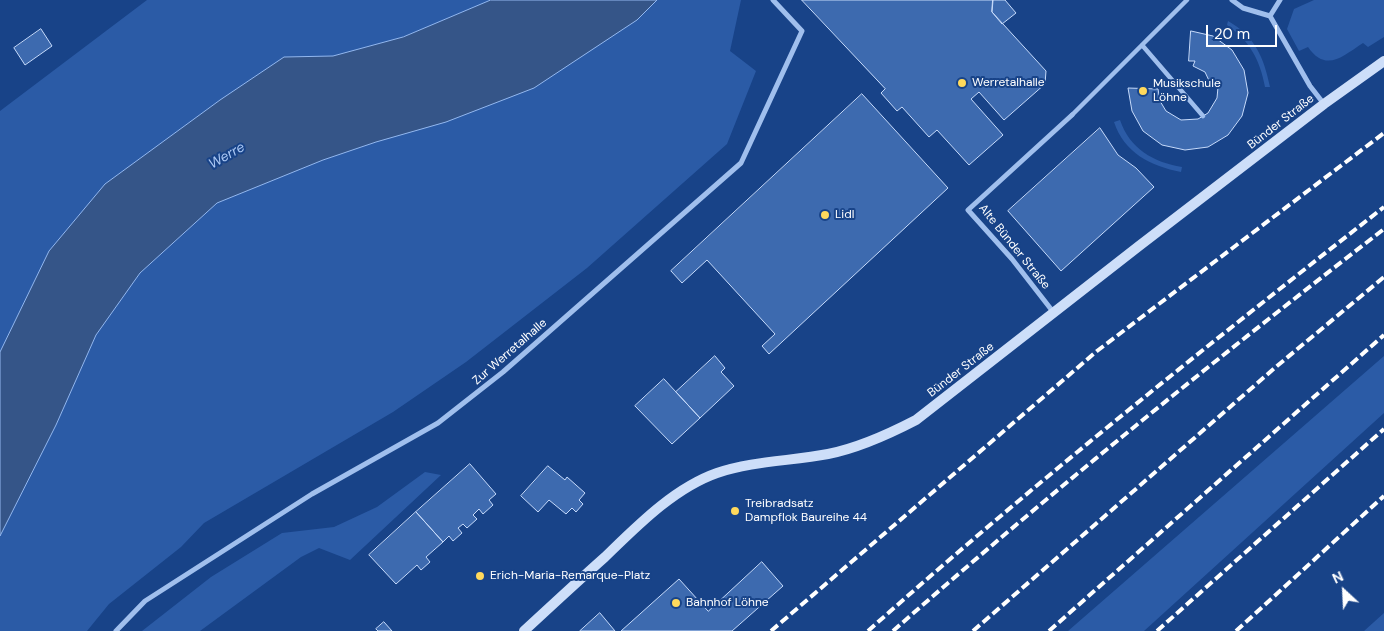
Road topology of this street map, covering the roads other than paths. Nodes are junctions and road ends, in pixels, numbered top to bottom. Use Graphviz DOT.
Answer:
graph roads {
  1 [pos="773,0"];
  2 [pos="1187,0"];
  3 [pos="1232,0"];
  4 [pos="1280,0"];
  5 [pos="1270,16"];
  6 [pos="1142,45"];
  7 [pos="1384,61"];
  8 [pos="1324,104"];
  9 [pos="1072,115"];
  10 [pos="1203,116"];
  11 [pos="1054,313"];
  12 [pos="116,631"];
  13 [pos="524,631"];
  1 -- 12 [label="street, Zur Werretalhalle"];
  2 -- 6 [label="street"];
  3 -- 5 [label="street"];
  4 -- 5 [label="street"];
  5 -- 8 [label="street"];
  6 -- 9 [label="street"];
  6 -- 10 [label="street"];
  7 -- 8 [label="main road, Bünder Straße"];
  8 -- 11 [label="main road, Bünder Straße"];
  9 -- 11 [label="street, Alte Bünder Straße"];
  11 -- 13 [label="main road, Bünder Straße"];
}
